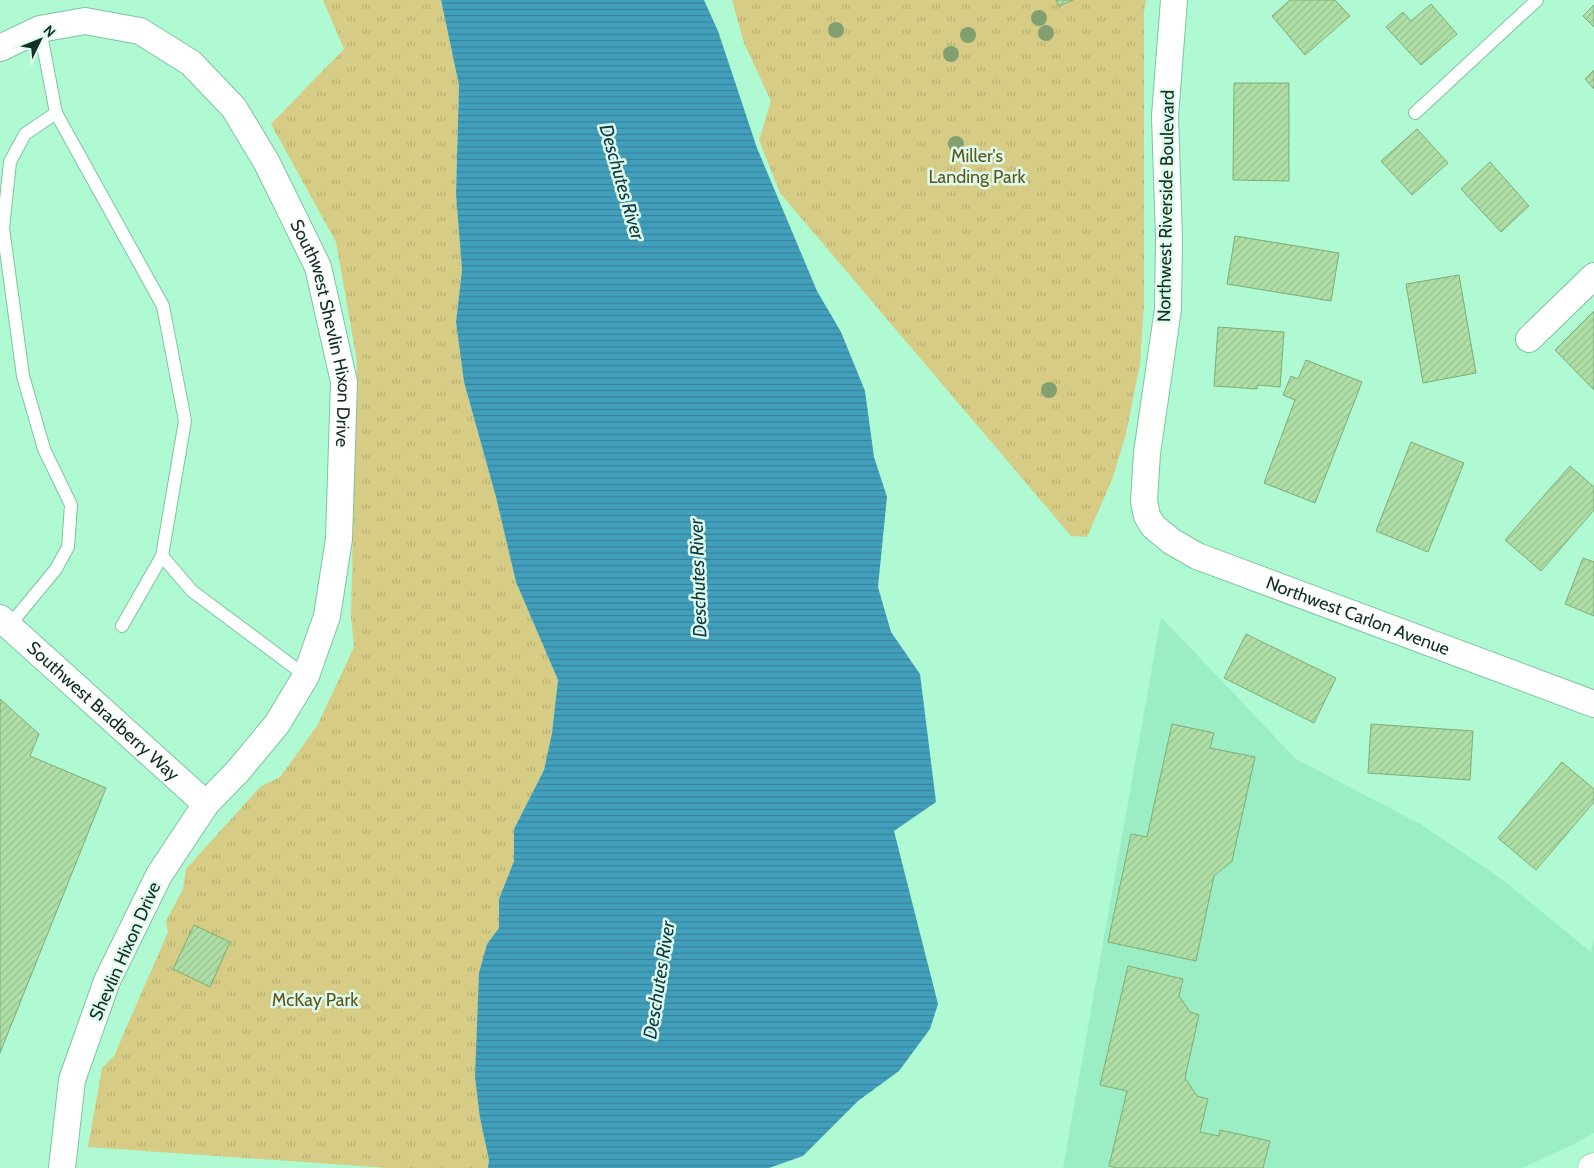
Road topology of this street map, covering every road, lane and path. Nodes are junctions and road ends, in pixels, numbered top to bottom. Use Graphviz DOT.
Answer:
graph roads {
  1 [pos="1174,0"];
  2 [pos="1537,0"];
  3 [pos="40,29"];
  4 [pos="0,48"];
  5 [pos="56,113"];
  6 [pos="1415,113"];
  7 [pos="1594,276"];
  8 [pos="1529,339"];
  9 [pos="1144,501"];
  10 [pos="162,556"];
  11 [pos="4,622"];
  12 [pos="122,626"];
  13 [pos="306,676"];
  14 [pos="1594,704"];
  15 [pos="206,804"];
  16 [pos="62,1168"];
  1 -- 9 [label="street, Northwest Riverside Boulevard"];
  2 -- 6 [label="lane"];
  3 -- 4 [label="street, Southwest Shevlin Hixon Drive"];
  3 -- 5 [label="lane"];
  3 -- 13 [label="street, Southwest Shevlin Hixon Drive"];
  5 -- 10 [label="lane"];
  5 -- 11 [label="lane"];
  7 -- 8 [label="street"];
  9 -- 14 [label="street, Northwest Carlon Avenue"];
  10 -- 12 [label="lane"];
  10 -- 13 [label="lane"];
  11 -- 15 [label="street, Southwest Bradberry Way"];
  13 -- 15 [label="street, Southwest Shevlin Hixon Drive"];
  15 -- 16 [label="street, Shevlin Hixon Drive"];
}
